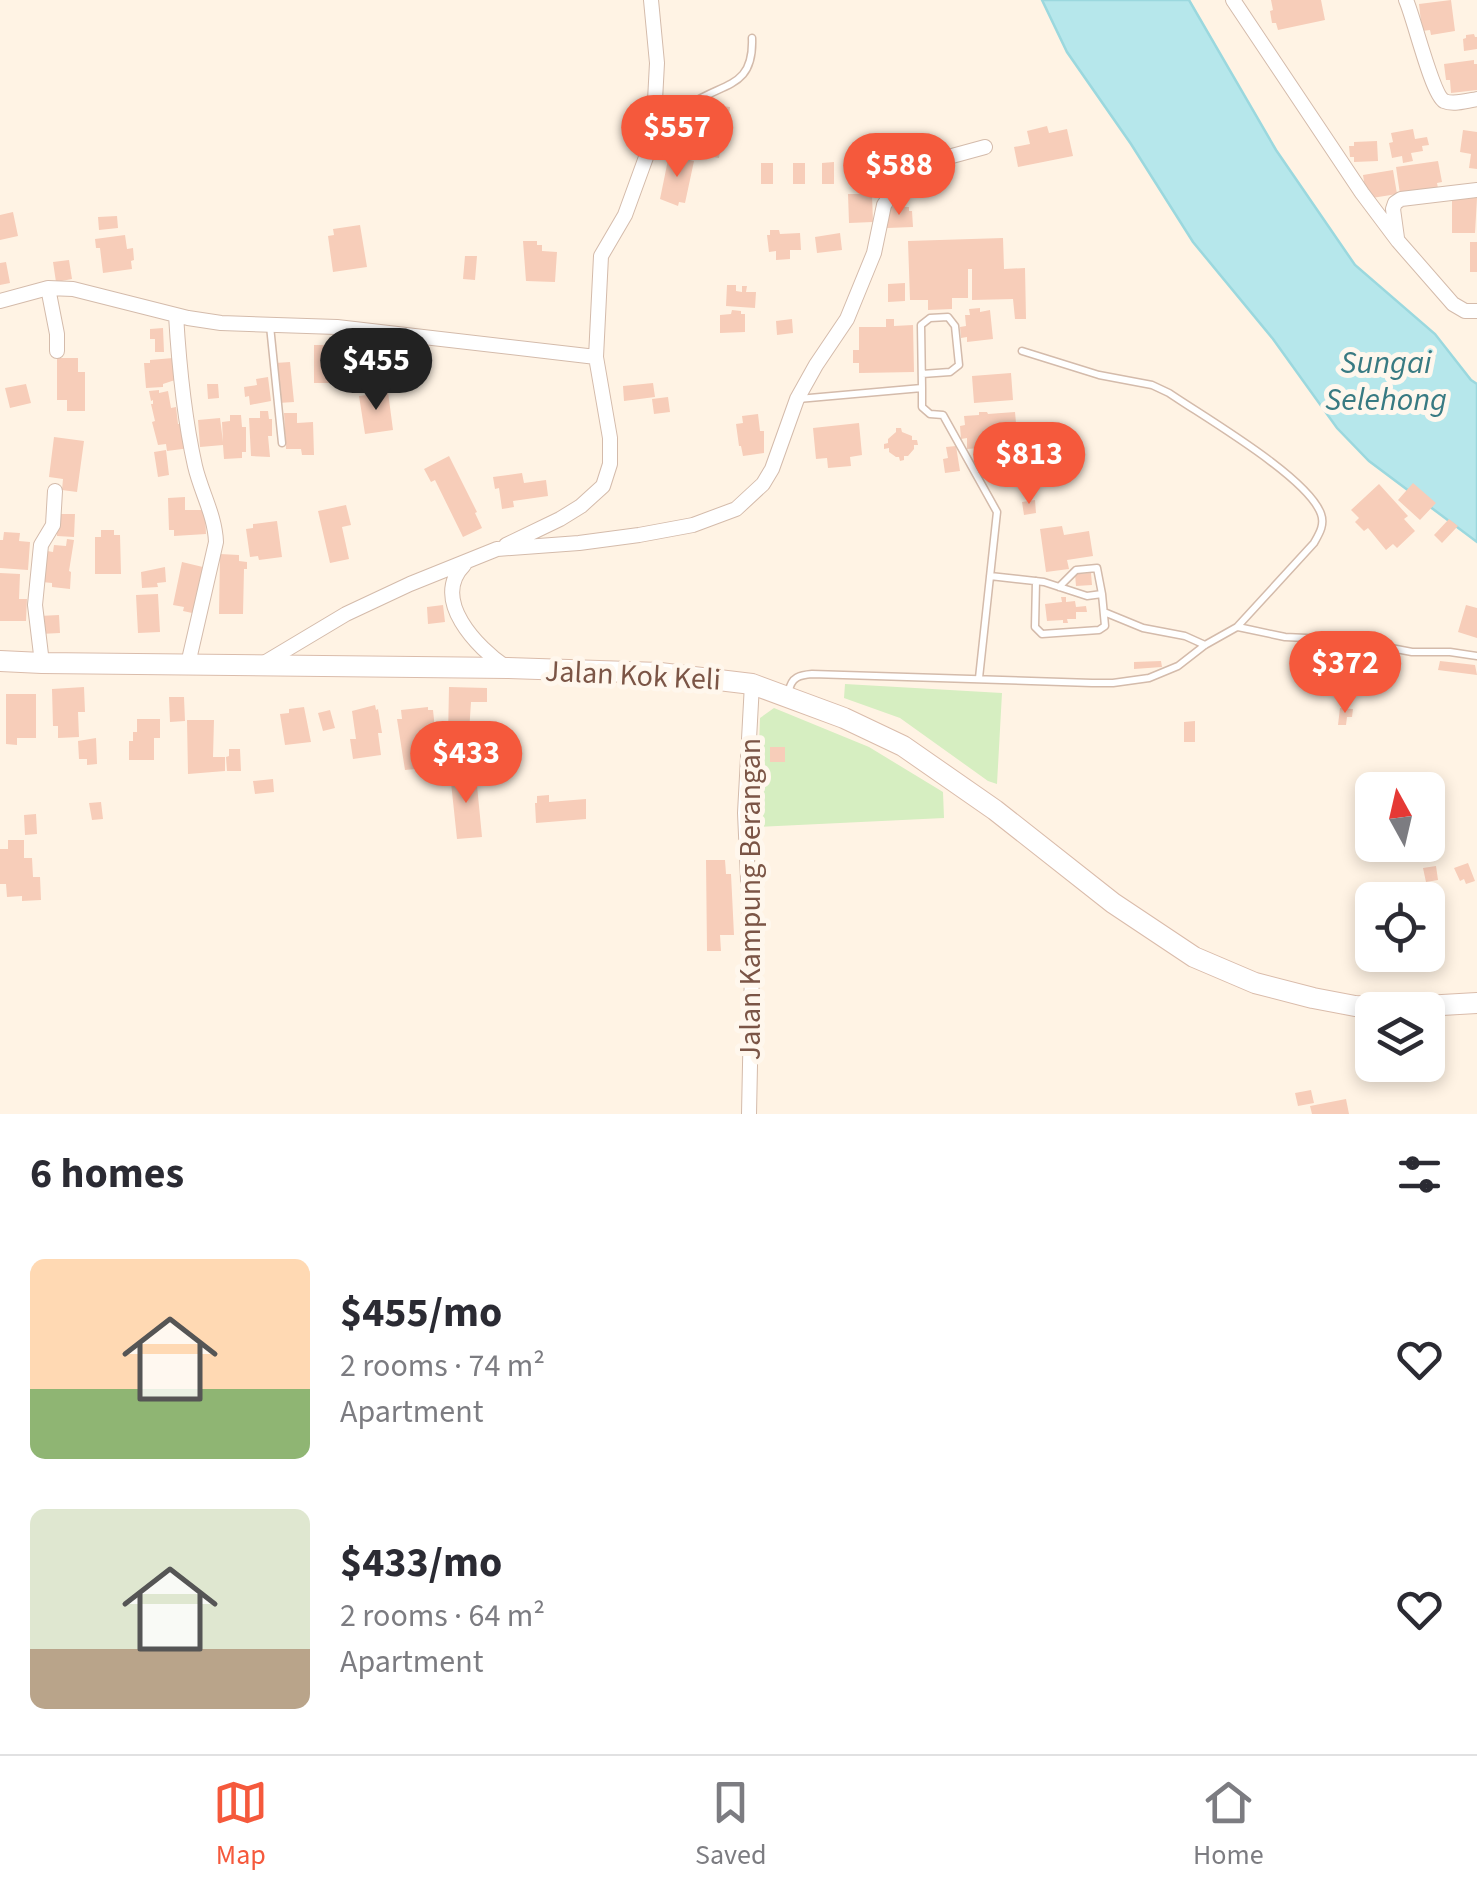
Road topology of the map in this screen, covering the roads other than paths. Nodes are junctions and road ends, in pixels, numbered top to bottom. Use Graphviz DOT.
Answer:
graph roads {
  1 [pos="651,0"];
  2 [pos="1233,0"];
  3 [pos="1406,0"];
  4 [pos="752,38"];
  5 [pos="1477,99"];
  6 [pos="653,138"];
  7 [pos="986,147"];
  8 [pos="1477,190"];
  9 [pos="1398,241"];
  10 [pos="48,288"];
  11 [pos="0,301"];
  12 [pos="1477,312"];
  13 [pos="176,315"];
  14 [pos="270,324"];
  15 [pos="57,351"];
  16 [pos="1022,351"];
  17 [pos="596,357"];
  18 [pos="922,374"];
  19 [pos="922,388"];
  20 [pos="796,399"];
  21 [pos="282,443"];
  22 [pos="56,492"];
  23 [pos="497,549"];
  24 [pos="469,560"];
  25 [pos="990,576"];
  26 [pos="1036,581"];
  27 [pos="1059,587"];
  28 [pos="1102,594"];
  29 [pos="1104,612"];
  30 [pos="1236,626"];
  31 [pos="1206,645"];
  32 [pos="1477,656"];
  33 [pos="0,660"];
  34 [pos="42,663"];
  35 [pos="188,664"];
  36 [pos="259,666"];
  37 [pos="508,668"];
  38 [pos="979,678"];
  39 [pos="752,684"];
  40 [pos="787,697"];
  41 [pos="1477,1003"];
  42 [pos="749,1114"];
  1 -- 6 [label="street"];
  2 -- 9 [label="street"];
  3 -- 5 [label="street"];
  4 -- 6 [label="lane"];
  6 -- 17 [label="street"];
  7 -- 20 [label="street"];
  8 -- 9 [label="street"];
  9 -- 12 [label="street"];
  10 -- 11 [label="street"];
  10 -- 13 [label="street"];
  10 -- 15 [label="street"];
  13 -- 14 [label="street"];
  13 -- 35 [label="street"];
  14 -- 17 [label="street"];
  14 -- 21 [label="lane"];
  16 -- 30 [label="lane"];
  17 -- 23 [label="street"];
  18 -- 18 [label="lane"];
  18 -- 19 [label="lane"];
  19 -- 20 [label="lane"];
  19 -- 25 [label="lane"];
  20 -- 23 [label="street"];
  22 -- 34 [label="street"];
  23 -- 24 [label="street"];
  24 -- 36 [label="street"];
  24 -- 37 [label="street"];
  25 -- 26 [label="lane"];
  25 -- 38 [label="lane"];
  26 -- 27 [label="lane"];
  26 -- 29 [label="lane"];
  27 -- 28 [label="lane"];
  27 -- 28 [label="lane"];
  28 -- 29 [label="lane"];
  29 -- 31 [label="lane"];
  30 -- 31 [label="lane"];
  30 -- 32 [label="lane"];
  31 -- 38 [label="lane"];
  33 -- 34 [label="street, Jalan Kok Keli"];
  34 -- 35 [label="street, Jalan Kok Keli"];
  35 -- 36 [label="street, Jalan Kok Keli"];
  36 -- 37 [label="street, Jalan Kok Keli"];
  37 -- 39 [label="street, Jalan Kok Keli"];
  38 -- 40 [label="lane"];
  39 -- 40 [label="street, Jalan Kok Keli"];
  39 -- 42 [label="street, Jalan Kampung Berangan"];
  40 -- 41 [label="street, Jalan Kok Keli"];
}
